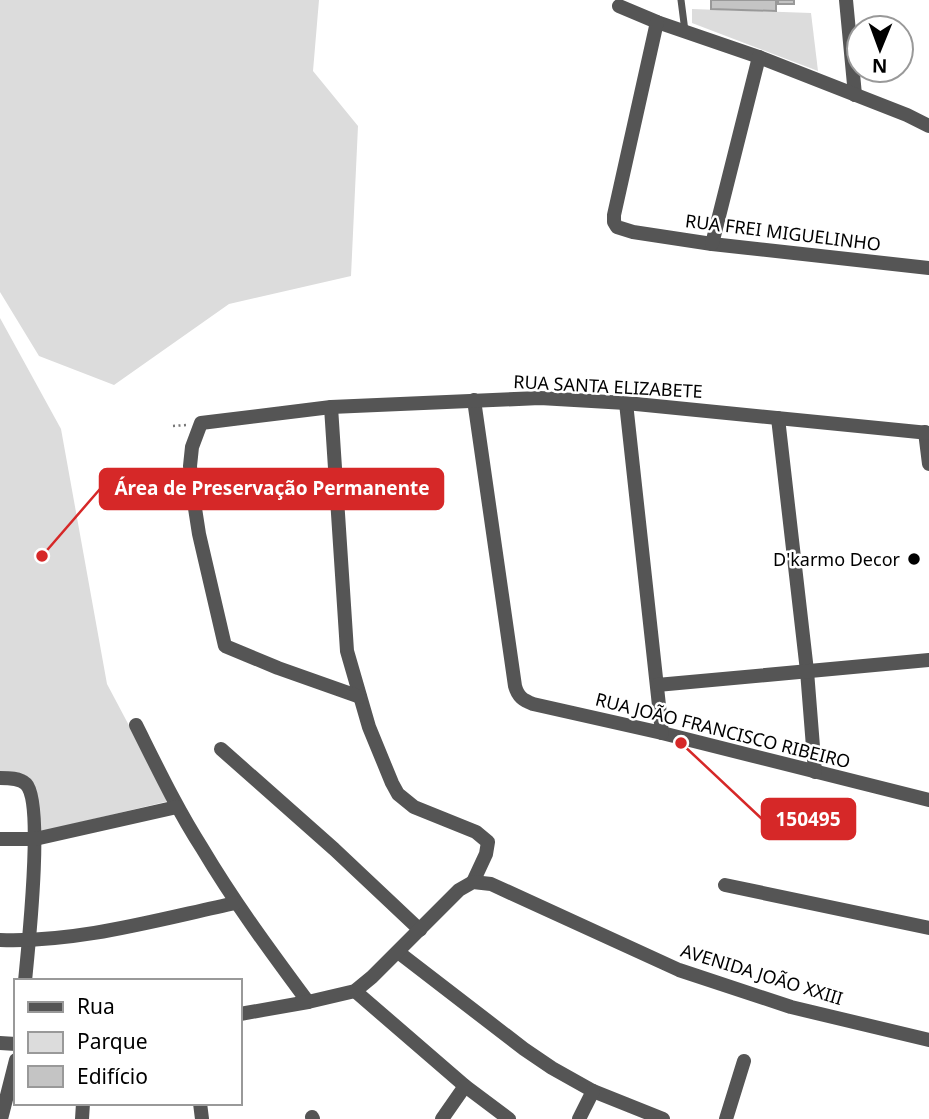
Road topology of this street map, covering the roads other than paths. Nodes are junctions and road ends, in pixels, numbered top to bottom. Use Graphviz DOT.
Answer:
graph roads {
  1 [pos="681,0"];
  2 [pos="846,0"];
  3 [pos="619,3"];
  4 [pos="657,22"];
  5 [pos="685,31"];
  6 [pos="759,57"];
  7 [pos="855,95"];
  8 [pos="929,126"];
  9 [pos="712,244"];
  10 [pos="929,268"];
  11 [pos="474,400"];
  12 [pos="626,403"];
  13 [pos="331,407"];
  14 [pos="778,418"];
  15 [pos="927,432"];
  16 [pos="929,464"];
  17 [pos="929,660"];
  18 [pos="807,671"];
  19 [pos="657,685"];
  20 [pos="360,697"];
  21 [pos="136,726"];
  22 [pos="662,733"];
  23 [pos="221,749"];
  24 [pos="815,772"];
  25 [pos="0,778"];
  26 [pos="929,800"];
  27 [pos="177,807"];
  28 [pos="0,839"];
  29 [pos="35,839"];
  30 [pos="472,882"];
  31 [pos="725,885"];
  32 [pos="236,903"];
  33 [pos="929,928"];
  34 [pos="420,930"];
  35 [pos="0,940"];
  36 [pos="29,941"];
  37 [pos="398,952"];
  38 [pos="25,979"];
  39 [pos="355,991"];
  40 [pos="308,1002"];
  41 [pos="242,1014"];
  42 [pos="929,1040"];
  43 [pos="744,1061"];
  44 [pos="14,1068"];
  45 [pos="465,1086"];
  46 [pos="593,1091"];
  47 [pos="1,1119"];
  48 [pos="442,1119"];
  49 [pos="509,1119"];
  50 [pos="579,1119"];
  51 [pos="663,1119"];
  52 [pos="726,1119"];
  1 -- 5 [label="lane"];
  2 -- 7 [label="street"];
  3 -- 4 [label="street"];
  4 -- 5 [label="street"];
  4 -- 9 [label="street, RUA FREI MIGUELINHO"];
  5 -- 6 [label="street"];
  6 -- 7 [label="street"];
  6 -- 9 [label="street"];
  7 -- 8 [label="street"];
  9 -- 10 [label="street, RUA FREI MIGUELINHO"];
  11 -- 12 [label="street, RUA SANTA ELIZABETE"];
  11 -- 13 [label="street, RUA SANTA ELIZABETE"];
  11 -- 22 [label="street, RUA JOÃO FRANCISCO RIBEIRO"];
  12 -- 14 [label="street, RUA SANTA ELIZABETE"];
  12 -- 19 [label="street"];
  13 -- 20 [label="street"];
  13 -- 20 [label="street, RUA SANTA ELIZABETE"];
  14 -- 15 [label="street, RUA SANTA ELIZABETE"];
  14 -- 18 [label="street"];
  15 -- 16 [label="street"];
  17 -- 18 [label="street"];
  18 -- 19 [label="street"];
  18 -- 24 [label="street"];
  19 -- 22 [label="street"];
  20 -- 30 [label="street"];
  21 -- 27 [label="street"];
  22 -- 24 [label="street, RUA JOÃO FRANCISCO RIBEIRO"];
  23 -- 34 [label="street"];
  24 -- 26 [label="street, RUA JOÃO FRANCISCO RIBEIRO"];
  25 -- 29 [label="street"];
  27 -- 29 [label="street"];
  27 -- 32 [label="street"];
  28 -- 29 [label="street"];
  29 -- 36 [label="street"];
  30 -- 34 [label="street"];
  30 -- 42 [label="street, AVENIDA JOÃO XXIII"];
  31 -- 33 [label="street"];
  32 -- 36 [label="street"];
  32 -- 40 [label="street"];
  34 -- 37 [label="street"];
  35 -- 36 [label="street"];
  36 -- 38 [label="street"];
  37 -- 39 [label="street"];
  37 -- 46 [label="street"];
  39 -- 40 [label="street"];
  39 -- 45 [label="street"];
  40 -- 41 [label="street"];
  43 -- 52 [label="street"];
  44 -- 47 [label="street"];
  45 -- 48 [label="street"];
  45 -- 49 [label="street"];
  46 -- 50 [label="street"];
  46 -- 51 [label="street"];
}
